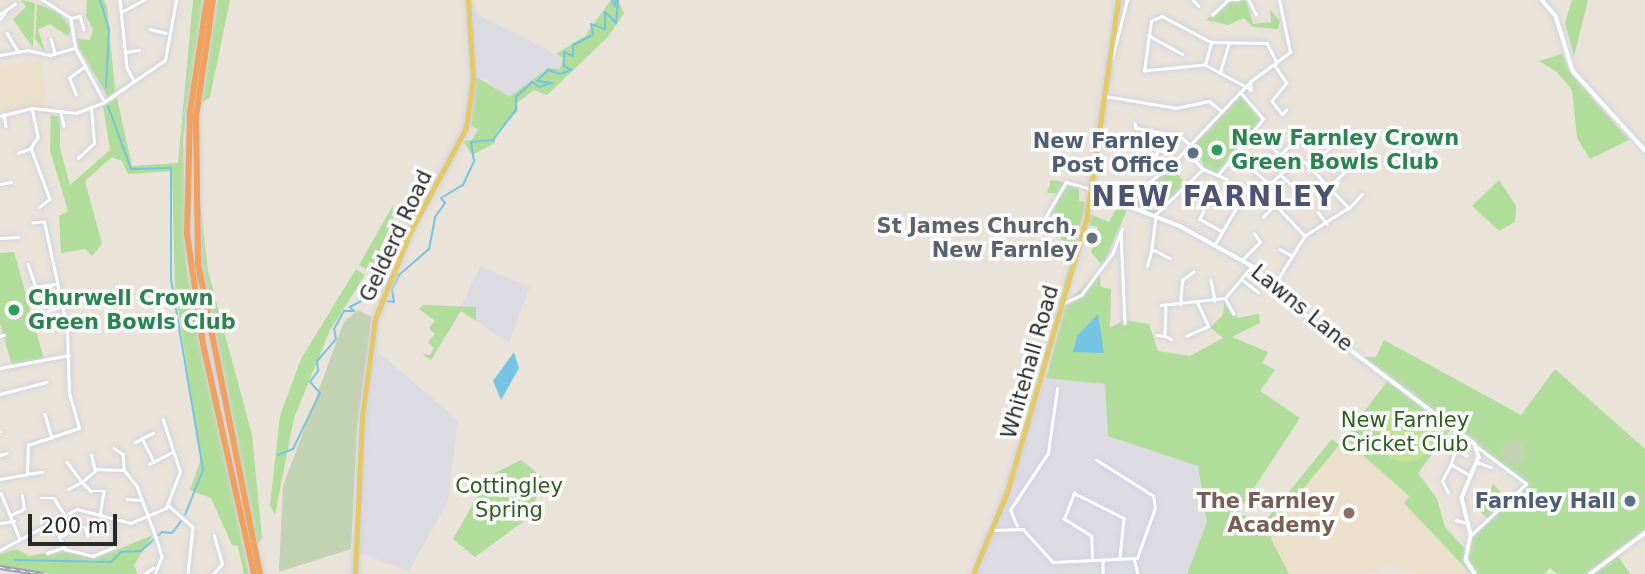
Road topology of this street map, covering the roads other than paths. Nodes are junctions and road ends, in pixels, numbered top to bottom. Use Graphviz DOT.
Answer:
graph roads {
  1 [pos="43,0"];
  2 [pos="120,0"];
  3 [pos="144,0"];
  4 [pos="176,0"];
  5 [pos="207,0"];
  6 [pos="213,0"];
  7 [pos="468,0"];
  8 [pos="1118,0"];
  9 [pos="1127,0"];
  10 [pos="1227,0"];
  11 [pos="1239,0"];
  12 [pos="1249,0"];
  13 [pos="1279,0"];
  14 [pos="1542,0"];
  15 [pos="15,4"];
  16 [pos="76,8"];
  17 [pos="123,11"];
  18 [pos="5,12"];
  19 [pos="76,14"];
  20 [pos="1212,15"];
  21 [pos="1256,15"];
  22 [pos="1115,16"];
  23 [pos="0,17"];
  24 [pos="70,18"];
  25 [pos="1122,18"];
  26 [pos="84,29"];
  27 [pos="150,29"];
  28 [pos="8,33"];
  29 [pos="166,33"];
  30 [pos="1148,35"];
  31 [pos="51,39"];
  32 [pos="1211,42"];
  33 [pos="1228,43"];
  34 [pos="75,48"];
  35 [pos="139,50"];
  36 [pos="18,51"];
  37 [pos="126,52"];
  38 [pos="55,53"];
  39 [pos="1182,54"];
  40 [pos="0,55"];
  41 [pos="165,60"];
  42 [pos="1276,63"];
  43 [pos="168,65"];
  44 [pos="1205,65"];
  45 [pos="85,66"];
  46 [pos="1106,70"];
  47 [pos="1220,72"];
  48 [pos="69,78"];
  49 [pos="134,80"];
  50 [pos="65,81"];
  51 [pos="1247,86"];
  52 [pos="1240,93"];
  53 [pos="76,95"];
  54 [pos="1102,96"];
  55 [pos="104,102"];
  56 [pos="32,108"];
  57 [pos="91,108"];
  58 [pos="1286,110"];
  59 [pos="1222,111"];
  60 [pos="61,113"];
  61 [pos="2,115"];
  62 [pos="1135,123"];
  63 [pos="6,126"];
  64 [pos="64,126"];
  65 [pos="1302,133"];
  66 [pos="1168,134"];
  67 [pos="1268,142"];
  68 [pos="1191,145"];
  69 [pos="1146,146"];
  70 [pos="31,148"];
  71 [pos="1329,148"];
  72 [pos="1185,150"];
  73 [pos="1645,150"];
  74 [pos="1162,151"];
  75 [pos="18,153"];
  76 [pos="1280,155"];
  77 [pos="78,158"];
  78 [pos="191,160"];
  79 [pos="1152,163"];
  80 [pos="1247,163"];
  81 [pos="1290,165"];
  82 [pos="1351,166"];
  83 [pos="1310,167"];
  84 [pos="1203,169"];
  85 [pos="1218,175"];
  86 [pos="1282,175"];
  87 [pos="1227,179"];
  88 [pos="11,182"];
  89 [pos="1268,183"];
  90 [pos="0,184"];
  91 [pos="1329,187"];
  92 [pos="1117,188"];
  93 [pos="1090,190"];
  94 [pos="1297,190"];
  95 [pos="1136,192"];
  96 [pos="1362,194"];
  97 [pos="1129,205"];
  98 [pos="40,207"];
  99 [pos="1349,208"];
  100 [pos="1204,211"];
  101 [pos="1318,212"];
  102 [pos="1155,216"];
  103 [pos="1263,217"];
  104 [pos="1043,221"];
  105 [pos="33,223"];
  106 [pos="1327,223"];
  107 [pos="1222,231"];
  108 [pos="1254,234"];
  109 [pos="1305,236"];
  110 [pos="19,237"];
  111 [pos="0,238"];
  112 [pos="1215,244"];
  113 [pos="1153,249"];
  114 [pos="1280,249"];
  115 [pos="1292,256"];
  116 [pos="1170,258"];
  117 [pos="1242,260"];
  118 [pos="29,264"];
  119 [pos="1147,266"];
  120 [pos="1252,266"];
  121 [pos="1190,270"];
  122 [pos="1211,280"];
  123 [pos="1244,281"];
  124 [pos="1276,283"];
  125 [pos="56,284"];
  126 [pos="1256,292"];
  127 [pos="1225,298"];
  128 [pos="1197,302"];
  129 [pos="1215,302"];
  130 [pos="1063,303"];
  131 [pos="1161,305"];
  132 [pos="1180,305"];
  133 [pos="62,306"];
  134 [pos="1166,306"];
  135 [pos="48,311"];
  136 [pos="1234,314"];
  137 [pos="1125,323"];
  138 [pos="1157,335"];
  139 [pos="1165,336"];
  140 [pos="1186,336"];
  141 [pos="1171,339"];
  142 [pos="69,355"];
  143 [pos="0,368"];
  144 [pos="46,382"];
  145 [pos="1057,389"];
  146 [pos="0,394"];
  147 [pos="45,414"];
  148 [pos="163,420"];
  149 [pos="153,433"];
  150 [pos="52,438"];
  151 [pos="142,439"];
  152 [pos="135,442"];
  153 [pos="1452,444"];
  154 [pos="114,447"];
  155 [pos="1478,448"];
  156 [pos="1456,449"];
  157 [pos="8,453"];
  158 [pos="172,453"];
  159 [pos="0,455"];
  160 [pos="91,455"];
  161 [pos="1466,455"];
  162 [pos="1096,460"];
  163 [pos="154,462"];
  164 [pos="1477,462"];
  165 [pos="66,463"];
  166 [pos="149,464"];
  167 [pos="1451,464"];
  168 [pos="94,469"];
  169 [pos="124,470"];
  170 [pos="1488,470"];
  171 [pos="42,471"];
  172 [pos="27,474"];
  173 [pos="1469,475"];
  174 [pos="0,479"];
  175 [pos="82,482"];
  176 [pos="68,489"];
  177 [pos="1,493"];
  178 [pos="1448,493"];
  179 [pos="22,496"];
  180 [pos="41,498"];
  181 [pos="127,499"];
  182 [pos="139,500"];
  183 [pos="169,506"];
  184 [pos="64,514"];
  185 [pos="12,515"];
  186 [pos="100,516"];
  187 [pos="145,517"];
  188 [pos="1456,520"];
  189 [pos="14,521"];
  190 [pos="51,522"];
  191 [pos="0,523"];
  192 [pos="115,523"];
  193 [pos="1065,523"];
  194 [pos="1467,523"];
  195 [pos="1017,526"];
  196 [pos="1059,526"];
  197 [pos="992,530"];
  198 [pos="1645,533"];
  199 [pos="1471,535"];
  200 [pos="62,536"];
  201 [pos="88,536"];
  202 [pos="214,536"];
  203 [pos="20,539"];
  204 [pos="64,547"];
  205 [pos="251,548"];
  206 [pos="0,550"];
  207 [pos="47,554"];
  208 [pos="1134,558"];
  209 [pos="1120,559"];
  210 [pos="1092,560"];
  211 [pos="1103,560"];
  212 [pos="153,568"];
  213 [pos="144,574"];
  214 [pos="155,574"];
  215 [pos="188,574"];
  216 [pos="215,574"];
  217 [pos="254,574"];
  218 [pos="260,574"];
  219 [pos="355,574"];
  220 [pos="973,574"];
  221 [pos="1103,574"];
  222 [pos="1138,574"];
  223 [pos="1475,574"];
  224 [pos="1590,574"];
  1 -- 24 [label="street"];
  2 -- 17 [label="street"];
  3 -- 17 [label="street"];
  4 -- 29 [label="street"];
  5 -- 78 [label="highway"];
  6 -- 78 [label="highway"];
  7 -- 219 [label="main road, Gelderd Road"];
  8 -- 22 [label="main road, Whitehall Road"];
  9 -- 25 [label="street, Whitehall Road"];
  10 -- 11 [label="street"];
  10 -- 20 [label="street"];
  12 -- 21 [label="street"];
  13 -- 42 [label="street"];
  14 -- 73 [label="street"];
  15 -- 23 [label="street"];
  16 -- 19 [label="street"];
  17 -- 37 [label="street"];
  18 -- 23 [label="street"];
  19 -- 24 [label="street"];
  19 -- 26 [label="street"];
  22 -- 25 [label="street"];
  22 -- 46 [label="main road, Whitehall Road"];
  24 -- 34 [label="street"];
  25 -- 46 [label="street, Whitehall Road"];
  27 -- 29 [label="street"];
  28 -- 36 [label="street"];
  29 -- 41 [label="street"];
  30 -- 32 [label="street"];
  30 -- 39 [label="street"];
  30 -- 44 [label="street"];
  31 -- 38 [label="street"];
  32 -- 33 [label="street"];
  32 -- 44 [label="street"];
  33 -- 42 [label="street"];
  33 -- 47 [label="street"];
  34 -- 38 [label="street"];
  34 -- 45 [label="street"];
  35 -- 37 [label="street"];
  36 -- 38 [label="street"];
  36 -- 40 [label="street"];
  37 -- 49 [label="street"];
  41 -- 43 [label="street"];
  41 -- 49 [label="street"];
  42 -- 51 [label="street"];
  42 -- 58 [label="street"];
  44 -- 47 [label="street"];
  45 -- 48 [label="street"];
  45 -- 55 [label="street"];
  46 -- 54 [label="main road, Whitehall Road"];
  47 -- 51 [label="street"];
  48 -- 50 [label="street"];
  48 -- 53 [label="street"];
  49 -- 55 [label="street"];
  51 -- 52 [label="street"];
  52 -- 59 [label="street"];
  52 -- 85 [label="street"];
  54 -- 59 [label="street"];
  54 -- 93 [label="main road, Whitehall Road"];
  55 -- 57 [label="street"];
  56 -- 60 [label="street"];
  56 -- 61 [label="street"];
  56 -- 70 [label="street"];
  57 -- 60 [label="street"];
  57 -- 77 [label="street"];
  59 -- 68 [label="street"];
  60 -- 64 [label="street"];
  61 -- 63 [label="street"];
  62 -- 66 [label="street"];
  65 -- 76 [label="street"];
  66 -- 68 [label="street"];
  66 -- 74 [label="street"];
  67 -- 76 [label="street"];
  68 -- 72 [label="street"];
  69 -- 74 [label="street"];
  70 -- 75 [label="street"];
  70 -- 98 [label="street"];
  71 -- 83 [label="street"];
  72 -- 84 [label="street"];
  72 -- 95 [label="street"];
  74 -- 79 [label="street"];
  76 -- 81 [label="street"];
  78 -- 205 [label="highway"];
  80 -- 89 [label="street"];
  81 -- 83 [label="street"];
  81 -- 86 [label="street"];
  82 -- 91 [label="street"];
  83 -- 91 [label="street"];
  84 -- 85 [label="street"];
  84 -- 102 [label="street"];
  85 -- 87 [label="street"];
  86 -- 89 [label="street"];
  86 -- 94 [label="street"];
  88 -- 90 [label="street"];
  89 -- 107 [label="street"];
  91 -- 99 [label="street"];
  92 -- 95 [label="street"];
  93 -- 97 [label="street, Lawns Lane"];
  93 -- 104 [label="street"];
  93 -- 130 [label="main road, Whitehall Road"];
  95 -- 97 [label="street"];
  96 -- 99 [label="street"];
  97 -- 102 [label="street, Lawns Lane"];
  99 -- 106 [label="street"];
  100 -- 107 [label="street"];
  101 -- 106 [label="street"];
  102 -- 112 [label="street, Lawns Lane"];
  102 -- 113 [label="street"];
  103 -- 109 [label="street"];
  105 -- 125 [label="street"];
  106 -- 109 [label="street"];
  107 -- 112 [label="street"];
  108 -- 117 [label="street"];
  109 -- 115 [label="street"];
  110 -- 111 [label="street"];
  112 -- 117 [label="street, Lawns Lane"];
  113 -- 116 [label="street"];
  113 -- 119 [label="street"];
  114 -- 115 [label="street"];
  115 -- 124 [label="street"];
  117 -- 120 [label="street, Lawns Lane"];
  118 -- 125 [label="street"];
  120 -- 123 [label="street"];
  120 -- 124 [label="street, Lawns Lane"];
  121 -- 132 [label="street"];
  122 -- 129 [label="street"];
  123 -- 126 [label="street"];
  123 -- 127 [label="street"];
  124 -- 155 [label="street, Lawns Lane"];
  125 -- 133 [label="street"];
  127 -- 129 [label="street"];
  127 -- 136 [label="street"];
  128 -- 129 [label="street"];
  128 -- 132 [label="street"];
  128 -- 140 [label="street"];
  130 -- 137 [label="street"];
  130 -- 197 [label="main road, Whitehall Road"];
  131 -- 134 [label="street"];
  132 -- 134 [label="street"];
  133 -- 135 [label="street"];
  133 -- 142 [label="street"];
  134 -- 139 [label="street"];
  138 -- 139 [label="street"];
  139 -- 141 [label="street"];
  142 -- 143 [label="street"];
  142 -- 150 [label="street"];
  144 -- 146 [label="street"];
  145 -- 195 [label="street"];
  147 -- 150 [label="street"];
  148 -- 158 [label="street"];
  149 -- 151 [label="street"];
  150 -- 172 [label="street"];
  151 -- 152 [label="street"];
  151 -- 163 [label="street"];
  153 -- 156 [label="street"];
  154 -- 169 [label="street"];
  155 -- 164 [label="street"];
  155 -- 199 [label="street, Lawns Lane"];
  156 -- 161 [label="street"];
  156 -- 167 [label="street"];
  157 -- 159 [label="street"];
  158 -- 163 [label="street"];
  158 -- 183 [label="street"];
  160 -- 168 [label="street"];
  162 -- 208 [label="street"];
  163 -- 166 [label="street"];
  164 -- 170 [label="street"];
  164 -- 173 [label="street"];
  165 -- 175 [label="street"];
  167 -- 173 [label="street"];
  167 -- 178 [label="street"];
  168 -- 169 [label="street"];
  168 -- 175 [label="street"];
  169 -- 182 [label="street"];
  171 -- 172 [label="street"];
  172 -- 174 [label="street"];
  173 -- 194 [label="street"];
  175 -- 176 [label="street"];
  175 -- 186 [label="street"];
  177 -- 185 [label="street"];
  179 -- 185 [label="street"];
  180 -- 184 [label="street"];
  181 -- 182 [label="street"];
  182 -- 187 [label="street"];
  183 -- 187 [label="street"];
  183 -- 215 [label="street"];
  184 -- 186 [label="street"];
  184 -- 190 [label="street"];
  185 -- 189 [label="street"];
  186 -- 192 [label="street"];
  187 -- 192 [label="street"];
  187 -- 212 [label="street"];
  188 -- 194 [label="street"];
  189 -- 191 [label="street"];
  189 -- 203 [label="street"];
  190 -- 200 [label="street"];
  190 -- 203 [label="street"];
  192 -- 204 [label="street"];
  193 -- 196 [label="street"];
  193 -- 209 [label="street"];
  193 -- 210 [label="street"];
  194 -- 199 [label="street"];
  195 -- 197 [label="street"];
  195 -- 210 [label="street"];
  197 -- 220 [label="main road, Whitehall Road"];
  198 -- 224 [label="street"];
  199 -- 223 [label="street"];
  200 -- 201 [label="street"];
  200 -- 204 [label="street"];
  202 -- 216 [label="street"];
  203 -- 206 [label="street"];
  204 -- 207 [label="street"];
  205 -- 217 [label="highway"];
  205 -- 218 [label="highway"];
  208 -- 209 [label="street"];
  208 -- 222 [label="street"];
  209 -- 211 [label="street"];
  210 -- 211 [label="street"];
  211 -- 221 [label="street"];
  212 -- 213 [label="street"];
  212 -- 214 [label="street"];
}
